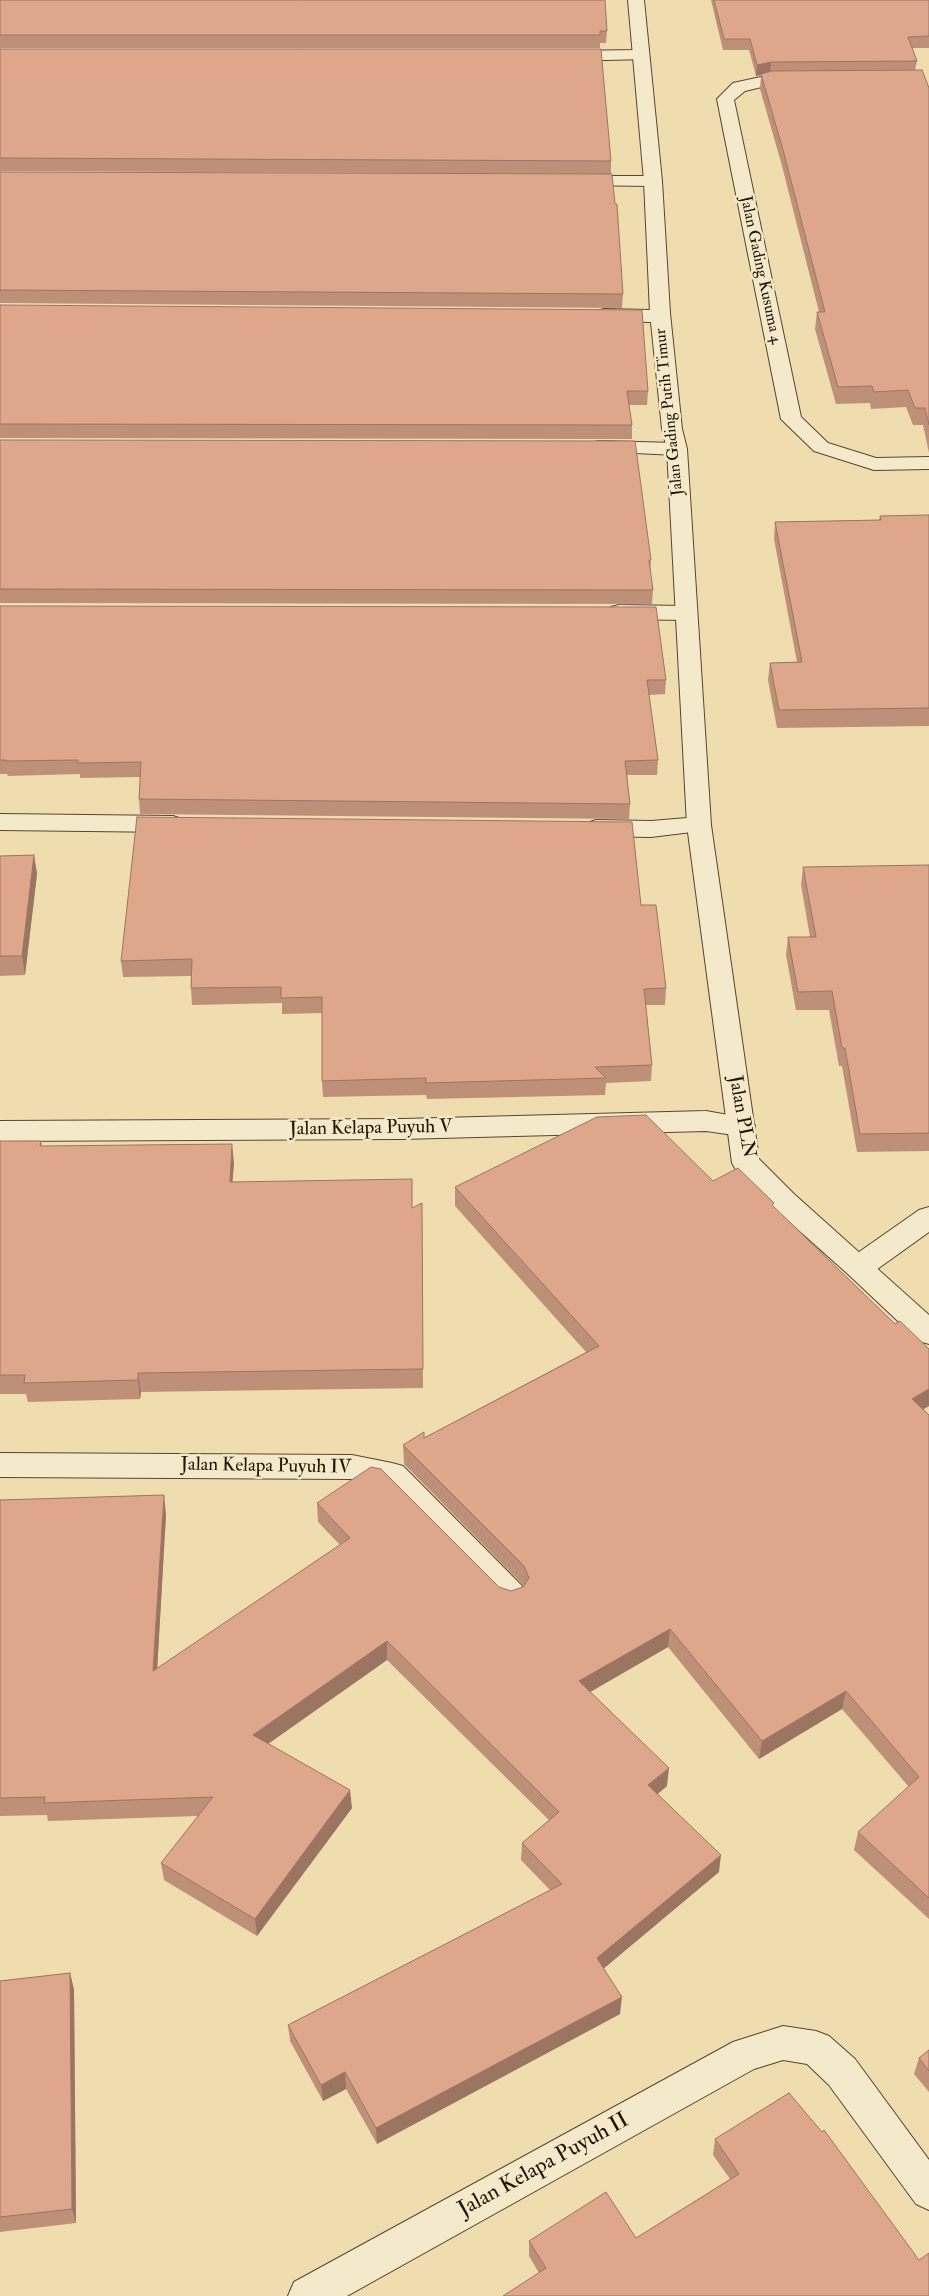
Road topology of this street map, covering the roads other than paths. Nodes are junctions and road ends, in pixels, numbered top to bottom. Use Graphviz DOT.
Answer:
graph roads {
  1 [pos="636,0"];
  2 [pos="641,55"];
  3 [pos="546,56"];
  4 [pos="810,80"];
  5 [pos="562,181"];
  6 [pos="653,181"];
  7 [pos="660,313"];
  8 [pos="582,315"];
  9 [pos="579,447"];
  10 [pos="677,450"];
  11 [pos="929,463"];
  12 [pos="594,612"];
  13 [pos="685,614"];
  14 [pos="0,822"];
  15 [pos="198,824"];
  16 [pos="699,826"];
  17 [pos="574,828"];
  18 [pos="741,1126"];
  19 [pos="0,1131"];
  20 [pos="929,1217"];
  21 [pos="859,1267"];
  22 [pos="929,1333"];
  23 [pos="0,1465"];
  24 [pos="511,1595"];
  25 [pos="929,2191"];
  26 [pos="308,2296"];
  1 -- 2 [label="street, Jalan Gading Putih Timur"];
  2 -- 3 [label="street"];
  2 -- 6 [label="street, Jalan Gading Putih Timur"];
  4 -- 11 [label="street, Jalan Gading Kusuma 4"];
  5 -- 6 [label="street"];
  6 -- 7 [label="street, Jalan Gading Putih Timur"];
  7 -- 8 [label="street"];
  7 -- 10 [label="street, Jalan Gading Putih Timur"];
  9 -- 10 [label="street"];
  10 -- 13 [label="street, Jalan Gading Putih Timur"];
  12 -- 13 [label="street"];
  13 -- 16 [label="street, Jalan Gading Putih Timur"];
  14 -- 15 [label="street"];
  16 -- 17 [label="street"];
  16 -- 18 [label="street, Jalan PLN"];
  18 -- 19 [label="street, Jalan Kelapa Puyuh V"];
  18 -- 21 [label="street, Jalan PLN"];
  20 -- 21 [label="street"];
  21 -- 22 [label="street, Jalan PLN"];
  23 -- 24 [label="street, Jalan Kelapa Puyuh IV"];
  25 -- 26 [label="street, Jalan Kelapa Puyuh II"];
}
